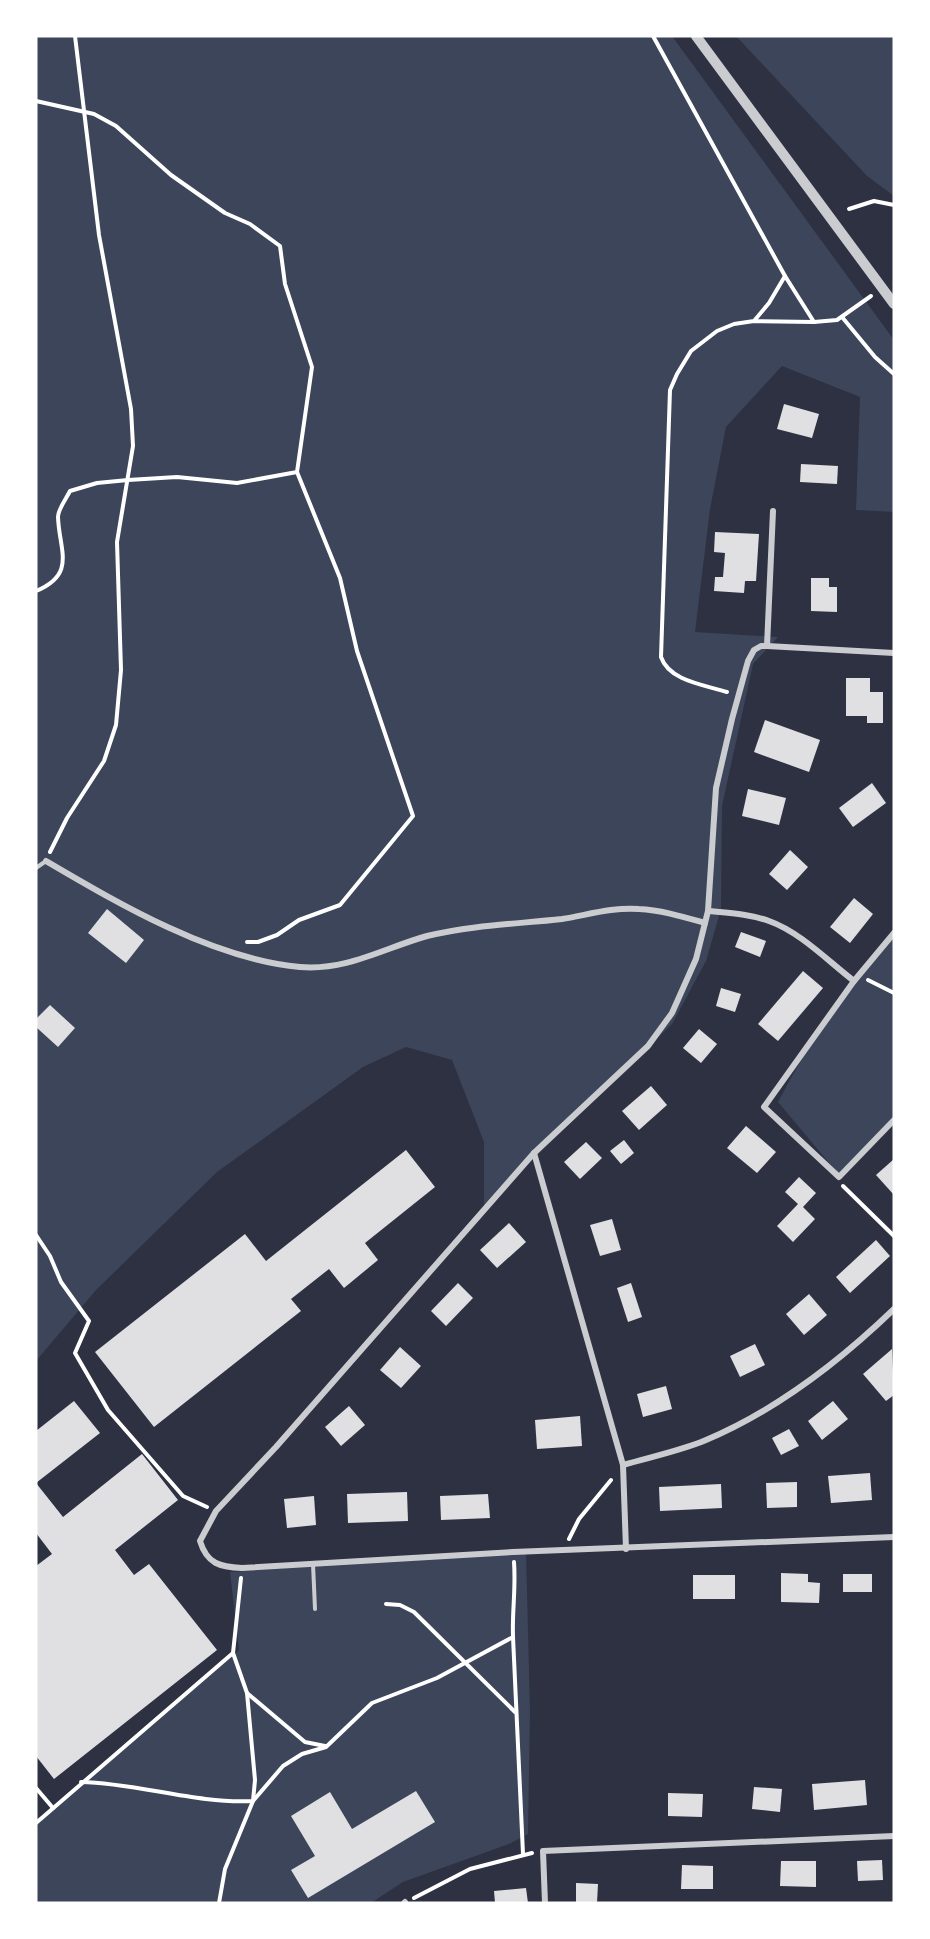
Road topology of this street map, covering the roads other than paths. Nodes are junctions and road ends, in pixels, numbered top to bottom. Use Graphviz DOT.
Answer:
graph roads {
  1 [pos="696,36"];
  2 [pos="894,304"];
  3 [pos="773,511"];
  4 [pos="767,646"];
  5 [pos="894,653"];
  6 [pos="46,861"];
  7 [pos="36,868"];
  8 [pos="708,911"];
  9 [pos="705,923"];
  10 [pos="894,933"];
  11 [pos="854,981"];
  12 [pos="894,1120"];
  13 [pos="534,1153"];
  14 [pos="894,1310"];
  15 [pos="623,1465"];
  16 [pos="894,1537"];
  17 [pos="626,1549"];
  18 [pos="313,1563"];
  19 [pos="315,1610"];
  20 [pos="894,1836"];
  21 [pos="545,1903"];
  1 -- 2 [label="street"];
  3 -- 4 [label="street"];
  4 -- 5 [label="street"];
  4 -- 8 [label="street"];
  6 -- 7 [label="lane"];
  6 -- 9 [label="street"];
  8 -- 9 [label="street"];
  8 -- 11 [label="street"];
  9 -- 13 [label="street"];
  10 -- 11 [label="street"];
  11 -- 12 [label="street"];
  13 -- 15 [label="street"];
  13 -- 18 [label="street"];
  14 -- 15 [label="street"];
  15 -- 17 [label="street"];
  16 -- 17 [label="street"];
  17 -- 18 [label="street"];
  18 -- 19 [label="lane"];
  20 -- 21 [label="street"];
}
